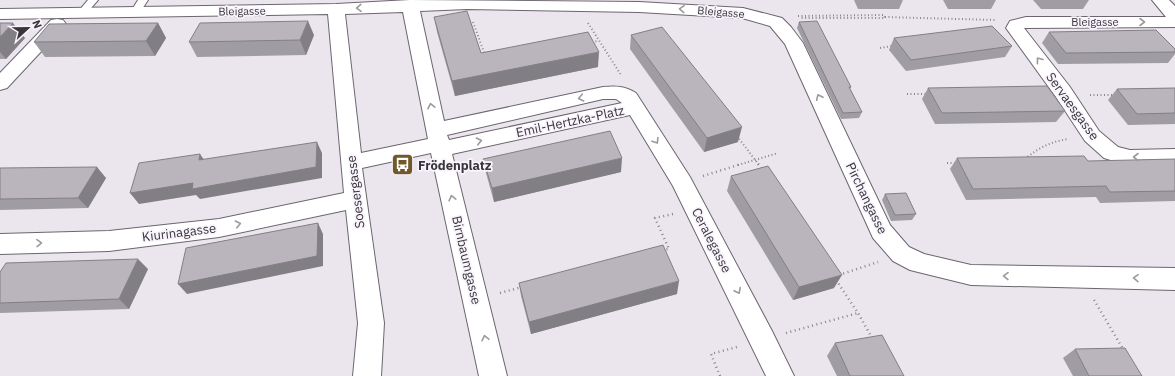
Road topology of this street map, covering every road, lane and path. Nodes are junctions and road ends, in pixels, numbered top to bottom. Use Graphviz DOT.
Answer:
graph roads {
  1 [pos="93,0"];
  2 [pos="1160,0"];
  3 [pos="467,4"];
  4 [pos="410,5"];
  5 [pos="139,6"];
  6 [pos="577,6"];
  7 [pos="336,9"];
  8 [pos="0,14"];
  9 [pos="74,14"];
  10 [pos="1175,16"];
  11 [pos="786,19"];
  12 [pos="1175,22"];
  13 [pos="1016,25"];
  14 [pos="599,41"];
  15 [pos="592,42"];
  16 [pos="895,46"];
  17 [pos="880,48"];
  18 [pos="485,56"];
  19 [pos="0,84"];
  20 [pos="907,94"];
  21 [pos="930,94"];
  22 [pos="1120,95"];
  23 [pos="1065,96"];
  24 [pos="627,100"];
  25 [pos="736,135"];
  26 [pos="1092,136"];
  27 [pos="438,141"];
  28 [pos="778,153"];
  29 [pos="1175,157"];
  30 [pos="755,160"];
  31 [pos="1030,162"];
  32 [pos="352,163"];
  33 [pos="947,163"];
  34 [pos="962,163"];
  35 [pos="764,173"];
  36 [pos="682,183"];
  37 [pos="356,200"];
  38 [pos="695,208"];
  39 [pos="0,244"];
  40 [pos="661,250"];
  41 [pos="901,254"];
  42 [pos="1081,278"];
  43 [pos="1175,279"];
  44 [pos="530,285"];
  45 [pos="476,299"];
  46 [pos="858,313"];
  47 [pos="764,340"];
  48 [pos="876,344"];
  49 [pos="1124,350"];
  50 [pos="367,376"];
  51 [pos="493,376"];
  52 [pos="720,376"];
  53 [pos="780,376"];
  1 -- 9 [label="lane"];
  2 -- 10 [label="street"];
  3 -- 4 [label="street, Bleigasse"];
  3 -- 6 [label="street, Bleigasse"];
  3 -- 18 [label="path"];
  4 -- 7 [label="street, Bleigasse, one-way"];
  27 -- 4 [label="street, Birnbaumgasse, one-way"];
  5 -- 7 [label="street, Bleigasse"];
  5 -- 9 [label="street, Bleigasse"];
  11 -- 6 [label="street, Bleigasse, one-way"];
  6 -- 14 [label="path"];
  7 -- 32 [label="street, Soesergasse"];
  8 -- 9 [label="street, Bleigasse"];
  9 -- 19 [label="street"];
  11 -- 13 [label="path"];
  41 -- 11 [label="street, Pirchangasse, one-way"];
  13 -- 12 [label="street, Bleigasse, one-way"];
  23 -- 13 [label="street, Servaesgasse, one-way"];
  14 -- 15 [label="path"];
  14 -- 24 [label="path"];
  16 -- 17 [label="path"];
  20 -- 21 [label="path"];
  22 -- 23 [label="path"];
  23 -- 26 [label="street, Servaesgasse"];
  24 -- 27 [label="street, Emil-Hertzka-Platz"];
  24 -- 36 [label="street, Ceralegasse, one-way"];
  25 -- 30 [label="path"];
  29 -- 26 [label="street, Servaesgasse, one-way"];
  26 -- 31 [label="path"];
  27 -- 32 [label="street"];
  45 -- 27 [label="street, Birnbaumgasse, one-way"];
  28 -- 30 [label="path"];
  30 -- 35 [label="path"];
  30 -- 36 [label="path"];
  32 -- 37 [label="street, Soesergasse"];
  33 -- 34 [label="path"];
  36 -- 38 [label="street, Ceralegasse"];
  39 -- 37 [label="street, Kiurinagasse, one-way"];
  37 -- 50 [label="street, Soesergasse"];
  38 -- 40 [label="path"];
  38 -- 47 [label="street, Ceralegasse, one-way"];
  42 -- 41 [label="street, Pirchangasse, one-way"];
  41 -- 46 [label="path"];
  43 -- 42 [label="street, Pirchangasse, one-way"];
  42 -- 49 [label="path"];
  44 -- 45 [label="path"];
  51 -- 45 [label="street, Birnbaumgasse, one-way"];
  46 -- 47 [label="path"];
  46 -- 48 [label="path"];
  47 -- 52 [label="path"];
  47 -- 53 [label="street, Ceralegasse"];
}
